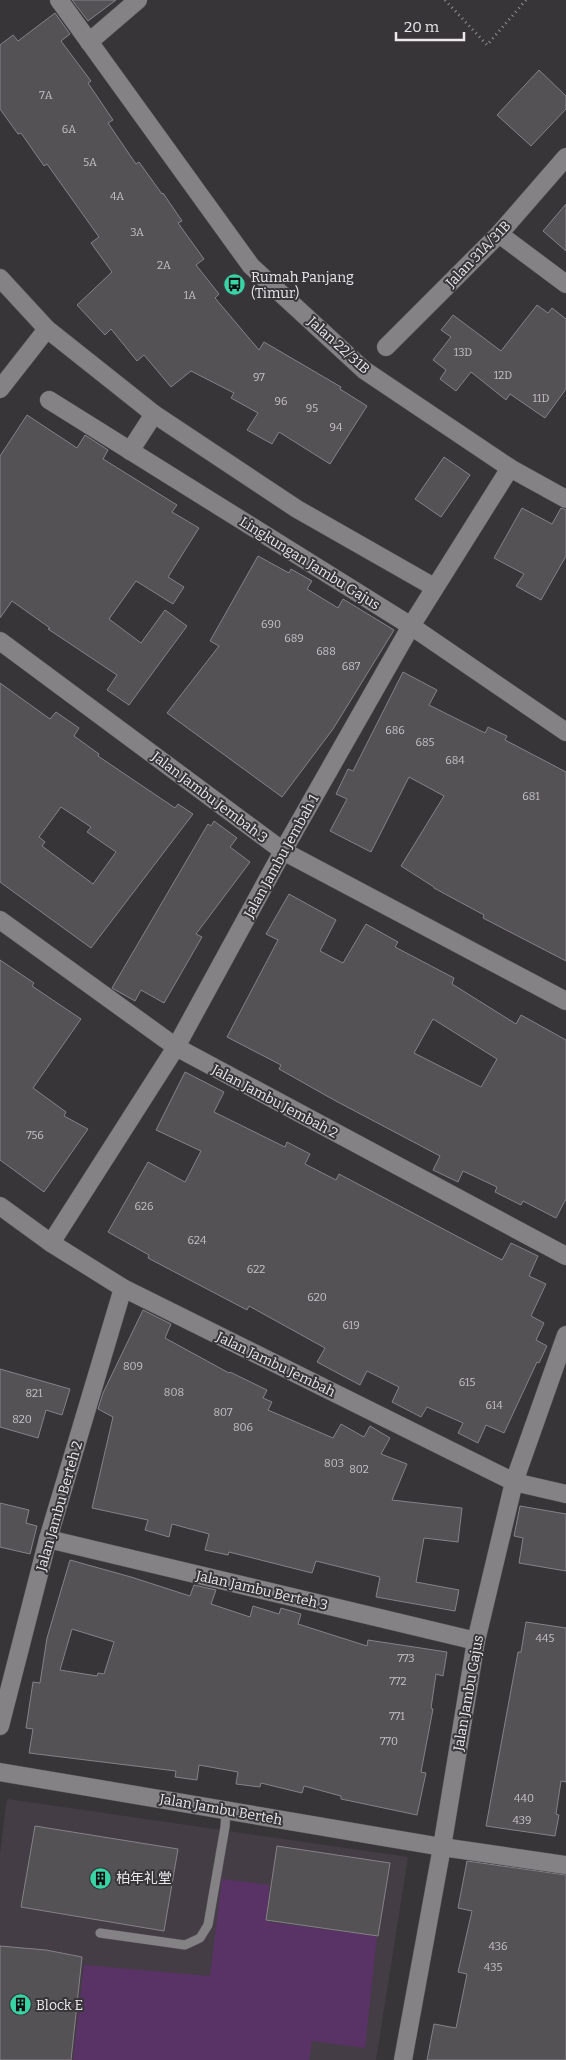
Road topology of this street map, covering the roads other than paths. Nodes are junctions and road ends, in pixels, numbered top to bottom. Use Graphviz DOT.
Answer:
graph roads {
  1 [pos="59,0"];
  2 [pos="138,0"];
  3 [pos="89,42"];
  4 [pos="566,157"];
  5 [pos="499,234"];
  6 [pos="0,278"];
  7 [pos="566,284"];
  8 [pos="47,329"];
  9 [pos="386,348"];
  10 [pos="0,390"];
  11 [pos="49,400"];
  12 [pos="154,414"];
  13 [pos="130,451"];
  14 [pos="510,468"];
  15 [pos="566,499"];
  16 [pos="434,587"];
  17 [pos="411,626"];
  18 [pos="0,641"];
  19 [pos="566,732"];
  20 [pos="283,850"];
  21 [pos="0,920"];
  22 [pos="566,1001"];
  23 [pos="176,1047"];
  24 [pos="0,1206"];
  25 [pos="51,1243"];
  26 [pos="566,1256"];
  27 [pos="123,1288"];
  28 [pos="566,1335"];
  29 [pos="514,1482"];
  30 [pos="566,1494"];
  31 [pos="48,1539"];
  32 [pos="476,1641"];
  33 [pos="0,1726"];
  34 [pos="0,1772"];
  35 [pos="226,1810"];
  36 [pos="442,1847"];
  37 [pos="566,1865"];
  38 [pos="100,1933"];
  39 [pos="403,2060"];
  1 -- 3 [label="street, Jalan 22/31B"];
  2 -- 3 [label="street"];
  3 -- 14 [label="street, Jalan 22/31B"];
  4 -- 5 [label="street, Jalan 31A/31B"];
  5 -- 7 [label="street"];
  5 -- 9 [label="street, Jalan 31A/31B"];
  6 -- 8 [label="street"];
  8 -- 10 [label="street"];
  8 -- 12 [label="street"];
  11 -- 13 [label="street, Lingkungan Jambu Gajus"];
  12 -- 13 [label="street"];
  12 -- 16 [label="street"];
  13 -- 17 [label="street, Lingkungan Jambu Gajus"];
  14 -- 15 [label="street, Jalan 22/31B"];
  14 -- 16 [label="street, Jalan Jambu Jembah 1"];
  16 -- 17 [label="street, Jalan Jambu Jembah 1"];
  17 -- 19 [label="street, Lingkungan Jambu Gajus"];
  17 -- 20 [label="street, Jalan Jambu Jembah 1"];
  18 -- 20 [label="street, Jalan Jambu Jembah 3"];
  20 -- 22 [label="street, Jalan Jambu Jembah 3"];
  20 -- 23 [label="street, Jalan Jambu Jembah 1"];
  21 -- 23 [label="street, Jalan Jambu Jembah 2"];
  23 -- 25 [label="street, Jalan Jambu Jembah 1"];
  23 -- 26 [label="street, Jalan Jambu Jembah 2"];
  24 -- 25 [label="street, Jalan Jambu Jembah"];
  25 -- 27 [label="street, Jalan Jambu Jembah"];
  27 -- 29 [label="street, Jalan Jambu Jembah"];
  27 -- 31 [label="street, Jalan Jambu Berteh 2"];
  28 -- 29 [label="street, Jalan Jambu Gajus"];
  29 -- 30 [label="street, Jalan Jambu Jembah"];
  29 -- 32 [label="street, Jalan Jambu Gajus"];
  31 -- 32 [label="street, Jalan Jambu Berteh 3"];
  31 -- 33 [label="street, Jalan Jambu Berteh 2"];
  32 -- 36 [label="street, Jalan Jambu Gajus"];
  34 -- 35 [label="street, Jalan Jambu Berteh"];
  35 -- 36 [label="street, Jalan Jambu Berteh"];
  35 -- 38 [label="lane"];
  36 -- 37 [label="street, Jalan Jambu Berteh"];
  36 -- 39 [label="street, Jalan Jambu Gajus"];
}
